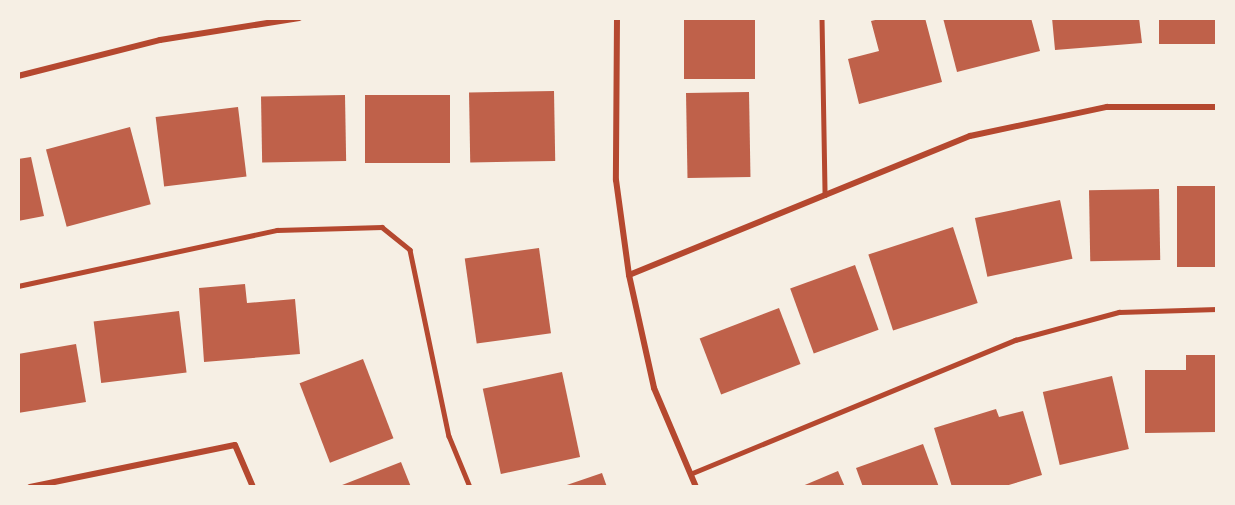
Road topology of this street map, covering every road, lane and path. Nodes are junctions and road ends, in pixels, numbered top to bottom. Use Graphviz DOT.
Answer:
graph roads {
  1 [pos="300,18"];
  2 [pos="617,18"];
  3 [pos="822,18"];
  4 [pos="18,76"];
  5 [pos="1217,107"];
  6 [pos="825,195"];
  7 [pos="629,275"];
  8 [pos="18,286"];
  9 [pos="1217,309"];
  10 [pos="690,474"];
  11 [pos="30,487"];
  12 [pos="253,487"];
  13 [pos="470,487"];
  14 [pos="696,487"];
  1 -- 4 [label="street"];
  2 -- 7 [label="street"];
  3 -- 6 [label="lane"];
  5 -- 6 [label="street"];
  6 -- 7 [label="street"];
  7 -- 10 [label="street"];
  8 -- 13 [label="lane"];
  9 -- 10 [label="lane"];
  10 -- 14 [label="street"];
  11 -- 12 [label="street"];
}
